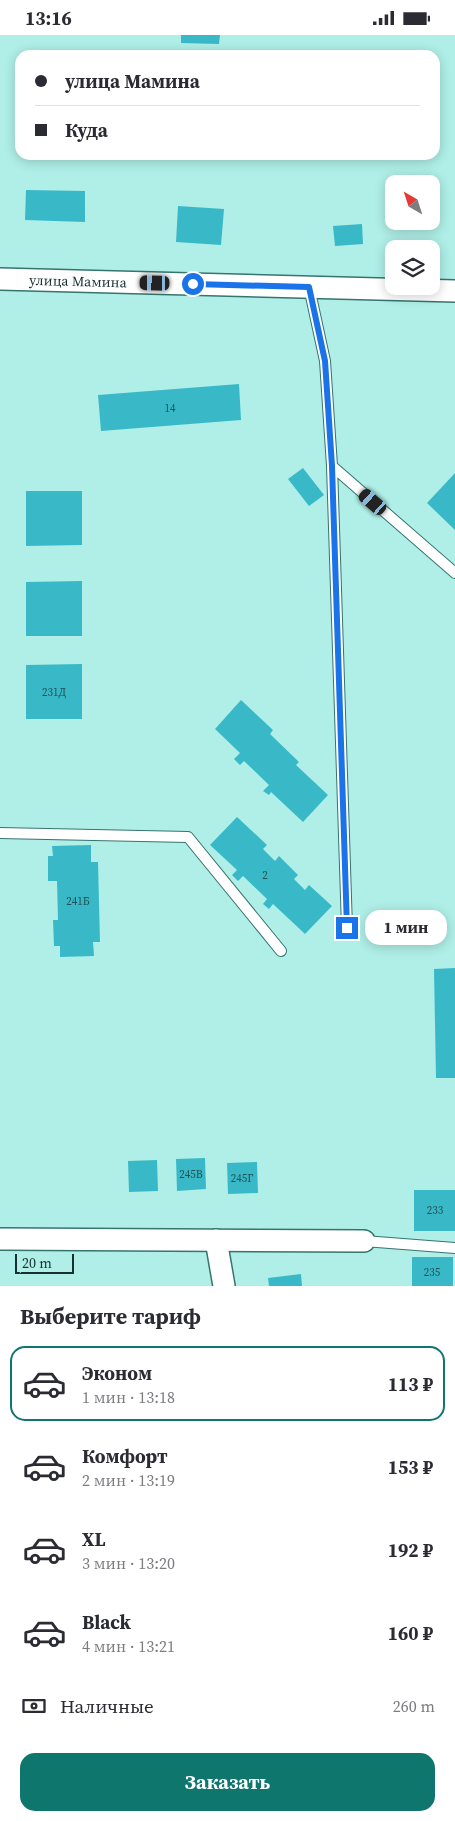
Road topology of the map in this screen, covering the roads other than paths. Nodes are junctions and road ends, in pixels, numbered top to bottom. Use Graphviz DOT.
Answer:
graph roads {
  1 [pos="0,279"];
  2 [pos="309,287"];
  3 [pos="455,291"];
  4 [pos="332,466"];
  5 [pos="455,573"];
  6 [pos="0,833"];
  7 [pos="347,928"];
  8 [pos="281,951"];
  9 [pos="0,1239"];
  10 [pos="216,1240"];
  11 [pos="364,1241"];
  12 [pos="455,1248"];
  13 [pos="224,1286"];
  1 -- 2 [label="street, улица Мамина"];
  2 -- 3 [label="street, улица Мамина"];
  2 -- 4 [label="lane"];
  4 -- 5 [label="lane"];
  4 -- 7 [label="lane"];
  6 -- 8 [label="lane"];
  9 -- 10 [label="street"];
  10 -- 11 [label="street"];
  10 -- 13 [label="street"];
  11 -- 12 [label="lane"];
}
